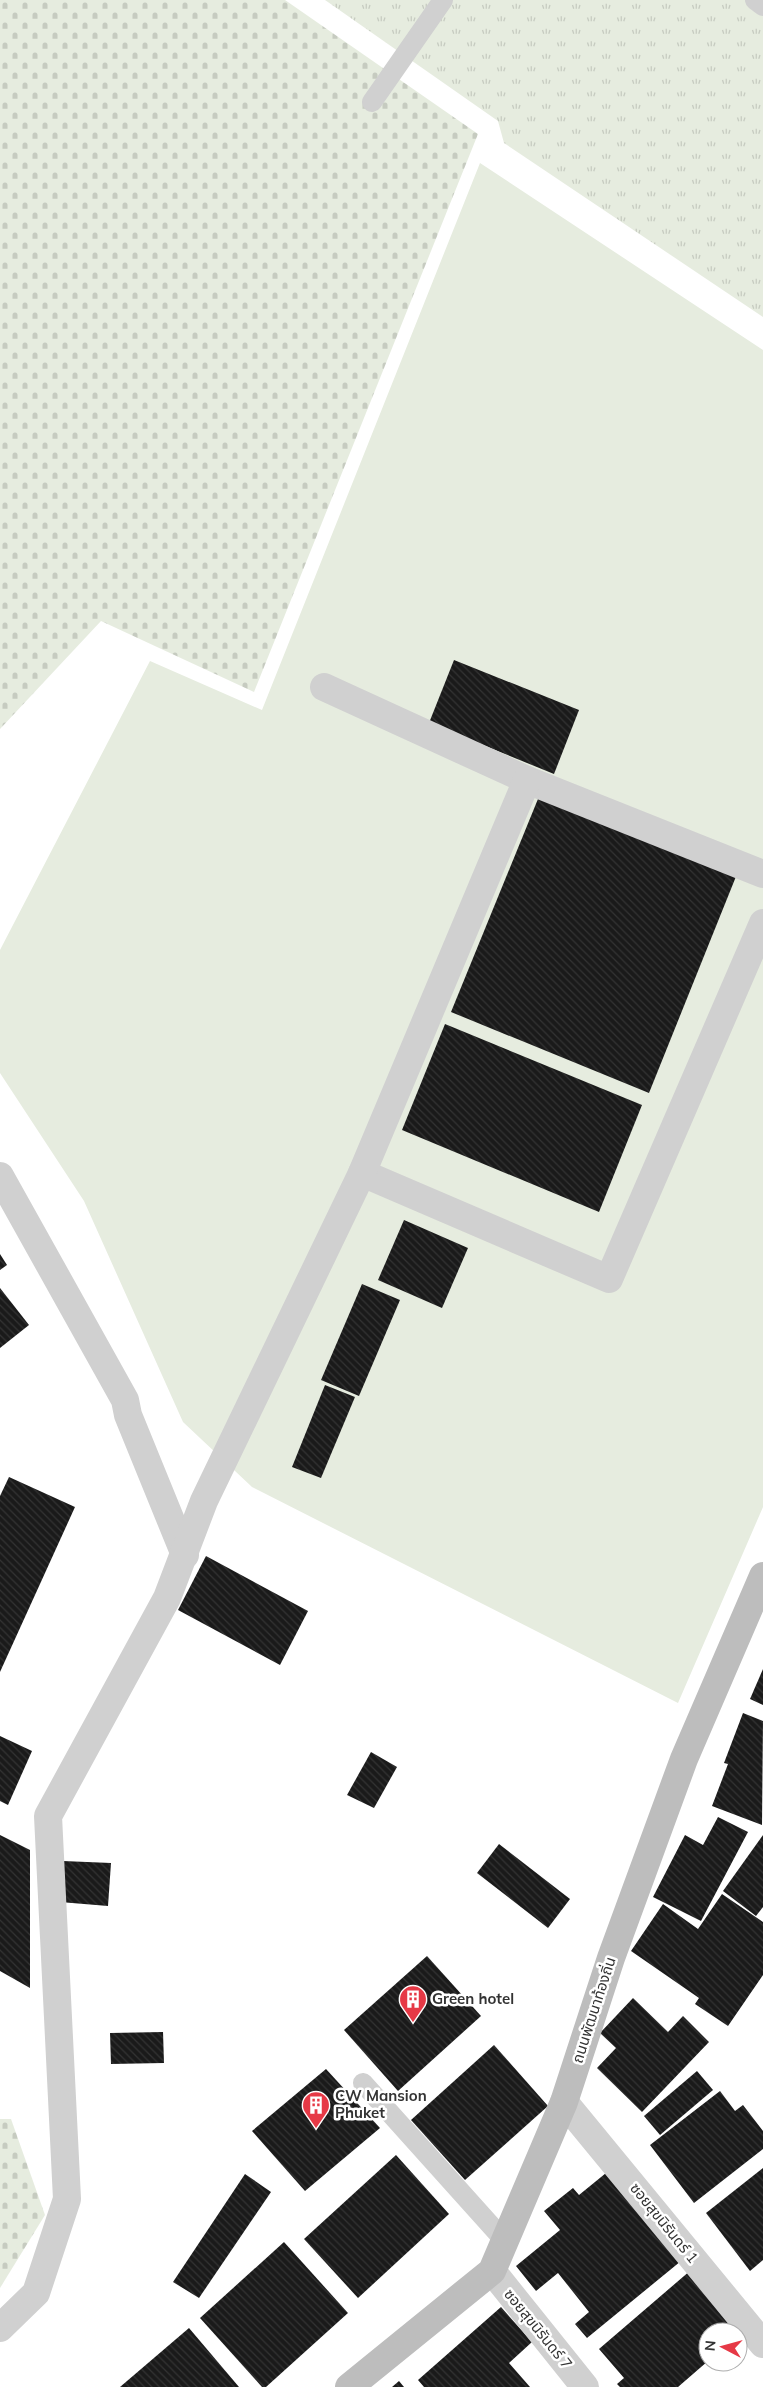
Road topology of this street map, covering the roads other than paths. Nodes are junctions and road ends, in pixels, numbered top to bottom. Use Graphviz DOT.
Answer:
graph roads {
  1 [pos="442,0"];
  2 [pos="755,0"];
  3 [pos="763,6"];
  4 [pos="372,102"];
  5 [pos="324,688"];
  6 [pos="527,780"];
  7 [pos="763,874"];
  8 [pos="763,923"];
  9 [pos="362,1174"];
  10 [pos="0,1176"];
  11 [pos="185,1555"];
  12 [pos="763,1576"];
  13 [pos="363,2083"];
  14 [pos="564,2102"];
  15 [pos="504,2240"];
  16 [pos="492,2271"];
  17 [pos="0,2328"];
  18 [pos="763,2344"];
  19 [pos="349,2387"];
  20 [pos="585,2387"];
  1 -- 4 [label="lane"];
  2 -- 3 [label="lane"];
  5 -- 6 [label="street"];
  6 -- 7 [label="street"];
  6 -- 9 [label="street"];
  8 -- 9 [label="street"];
  9 -- 11 [label="street"];
  10 -- 11 [label="street"];
  11 -- 17 [label="street"];
  12 -- 14 [label="street, ถนนพัฒนาท้องถิ่น"];
  13 -- 15 [label="lane"];
  14 -- 15 [label="street, ถนนพัฒนาท้องถิ่น"];
  14 -- 18 [label="street, ซอยสุขนิรันดร์ 1"];
  15 -- 16 [label="street, ถนนพัฒนาท้องถิ่น"];
  16 -- 19 [label="street, ถนนพัฒนาท้องถิ่น"];
  16 -- 20 [label="street, ซอยสุขนิรันดร์ 7"];
}
